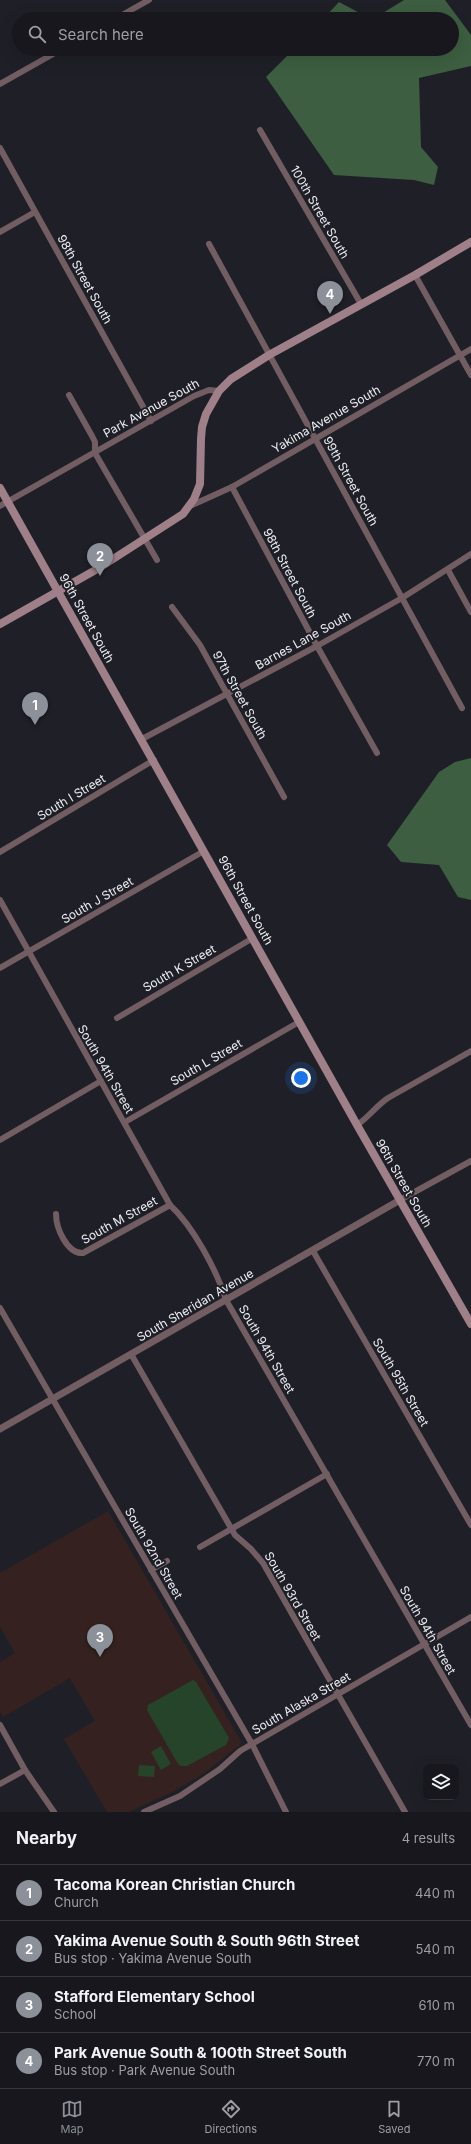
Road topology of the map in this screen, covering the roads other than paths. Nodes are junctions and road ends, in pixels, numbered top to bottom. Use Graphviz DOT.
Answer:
graph roads {
  1 [pos="149,0"];
  2 [pos="128,12"];
  3 [pos="50,56"];
  4 [pos="0,84"];
  5 [pos="260,130"];
  6 [pos="0,148"];
  7 [pos="35,212"];
  8 [pos="0,232"];
  9 [pos="471,242"];
  10 [pos="209,244"];
  11 [pos="415,276"];
  12 [pos="361,304"];
  13 [pos="471,349"];
  14 [pos="268,355"];
  15 [pos="460,355"];
  16 [pos="471,375"];
  17 [pos="219,391"];
  18 [pos="69,395"];
  19 [pos="151,421"];
  20 [pos="316,440"];
  21 [pos="95,453"];
  22 [pos="232,487"];
  23 [pos="0,488"];
  24 [pos="8,501"];
  25 [pos="0,506"];
  26 [pos="190,506"];
  27 [pos="145,540"];
  28 [pos="471,554"];
  29 [pos="157,560"];
  30 [pos="448,570"];
  31 [pos="58,591"];
  32 [pos="402,598"];
  33 [pos="172,607"];
  34 [pos="471,612"];
  35 [pos="0,624"];
  36 [pos="317,646"];
  37 [pos="227,694"];
  38 [pos="462,708"];
  39 [pos="142,739"];
  40 [pos="377,753"];
  41 [pos="154,760"];
  42 [pos="284,797"];
  43 [pos="204,851"];
  44 [pos="0,852"];
  45 [pos="0,900"];
  46 [pos="253,938"];
  47 [pos="29,951"];
  48 [pos="0,968"];
  49 [pos="117,1018"];
  50 [pos="299,1022"];
  51 [pos="471,1051"];
  52 [pos="101,1081"];
  53 [pos="125,1122"];
  54 [pos="357,1125"];
  55 [pos="0,1140"];
  56 [pos="471,1161"];
  57 [pos="400,1200"];
  58 [pos="170,1205"];
  59 [pos="56,1214"];
  60 [pos="313,1251"];
  61 [pos="226,1300"];
  62 [pos="0,1308"];
  63 [pos="471,1324"];
  64 [pos="130,1354"];
  65 [pos="52,1399"];
  66 [pos="0,1429"];
  67 [pos="327,1474"];
  68 [pos="471,1525"];
  69 [pos="232,1529"];
  70 [pos="200,1547"];
  71 [pos="167,1561"];
  72 [pos="151,1570"];
  73 [pos="471,1617"];
  74 [pos="424,1644"];
  75 [pos="337,1695"];
  76 [pos="0,1725"];
  77 [pos="471,1725"];
  78 [pos="252,1744"];
  79 [pos="25,1770"];
  80 [pos="0,1784"];
  81 [pos="54,1812"];
  82 [pos="144,1812"];
  83 [pos="286,1812"];
  84 [pos="405,1812"];
  1 -- 2 [label="street"];
  3 -- 4 [label="street"];
  5 -- 12 [label="street, 100th Street South"];
  6 -- 7 [label="street, 98th Street South"];
  7 -- 8 [label="street"];
  7 -- 19 [label="street, 98th Street South"];
  9 -- 11 [label="main road, Park Avenue South"];
  10 -- 14 [label="street, 99th Street South"];
  11 -- 12 [label="main road, Park Avenue South"];
  11 -- 15 [label="street"];
  12 -- 14 [label="main road, Park Avenue South"];
  13 -- 15 [label="street, Yakima Avenue South"];
  14 -- 17 [label="main road, Park Avenue South"];
  14 -- 20 [label="street, 99th Street South"];
  15 -- 16 [label="street"];
  15 -- 20 [label="street, Yakima Avenue South"];
  17 -- 19 [label="street, Park Avenue South"];
  17 -- 26 [label="main road, Yakima Avenue South"];
  18 -- 21 [label="street"];
  19 -- 21 [label="street, Park Avenue South"];
  20 -- 22 [label="street, Yakima Avenue South"];
  20 -- 32 [label="street, 99th Street South"];
  21 -- 24 [label="street, Park Avenue South"];
  21 -- 27 [label="street"];
  22 -- 26 [label="street, Yakima Avenue South"];
  22 -- 36 [label="street, 98th Street South"];
  23 -- 24 [label="main road, 96th Street South"];
  24 -- 25 [label="street, Park Avenue South"];
  24 -- 31 [label="main road, 96th Street South"];
  26 -- 27 [label="main road, Yakima Avenue South"];
  27 -- 29 [label="street"];
  27 -- 31 [label="main road, Yakima Avenue South"];
  28 -- 30 [label="street, Barnes Lane South"];
  30 -- 32 [label="street, Barnes Lane South"];
  30 -- 34 [label="street"];
  31 -- 35 [label="main road, Yakima Avenue South"];
  31 -- 39 [label="main road, 96th Street South"];
  32 -- 36 [label="street, Barnes Lane South"];
  32 -- 38 [label="street, 99th Street South"];
  33 -- 37 [label="street, 97th Street South"];
  36 -- 37 [label="street, Barnes Lane South"];
  36 -- 40 [label="street, 98th Street South"];
  37 -- 39 [label="street, Barnes Lane South"];
  37 -- 42 [label="street, 97th Street South"];
  39 -- 41 [label="main road, 96th Street South"];
  41 -- 43 [label="main road, 96th Street South"];
  41 -- 44 [label="street, South I Street"];
  43 -- 46 [label="main road, 96th Street South"];
  43 -- 47 [label="street, South J Street"];
  45 -- 47 [label="street, South 94th Street"];
  46 -- 49 [label="street, South K Street"];
  46 -- 50 [label="main road, 96th Street South"];
  47 -- 48 [label="street, South J Street"];
  47 -- 52 [label="street, South 94th Street"];
  50 -- 53 [label="street, South L Street"];
  50 -- 54 [label="main road, 96th Street South"];
  51 -- 54 [label="street"];
  52 -- 53 [label="street, South 94th Street"];
  52 -- 55 [label="street"];
  53 -- 58 [label="street, South 94th Street"];
  54 -- 57 [label="main road, 96th Street South"];
  56 -- 57 [label="street"];
  57 -- 60 [label="street, South Sheridan Avenue"];
  57 -- 63 [label="main road, 96th Street South"];
  58 -- 59 [label="street, South M Street"];
  58 -- 61 [label="street, South 94th Street"];
  60 -- 61 [label="street, South Sheridan Avenue"];
  60 -- 68 [label="street, South 95th Street"];
  61 -- 64 [label="street, South Sheridan Avenue"];
  61 -- 67 [label="street, South 94th Street"];
  62 -- 65 [label="street, South 92nd Street"];
  64 -- 65 [label="street, South Sheridan Avenue"];
  64 -- 69 [label="street, South 93rd Street"];
  65 -- 66 [label="street, South Sheridan Avenue"];
  65 -- 72 [label="street, South 92nd Street"];
  67 -- 69 [label="street"];
  67 -- 74 [label="street, South 94th Street"];
  69 -- 70 [label="street"];
  69 -- 75 [label="street, South 93rd Street"];
  71 -- 72 [label="street"];
  72 -- 78 [label="street, South 92nd Street"];
  73 -- 74 [label="street, South Alaska Street"];
  74 -- 75 [label="street, South Alaska Street"];
  74 -- 77 [label="street, South 94th Street"];
  75 -- 78 [label="street, South Alaska Street"];
  75 -- 84 [label="street, South 93rd Street"];
  76 -- 79 [label="street"];
  78 -- 82 [label="street, South Alaska Street"];
  78 -- 83 [label="street, South 92nd Street"];
  79 -- 80 [label="street"];
  79 -- 81 [label="street"];
}
